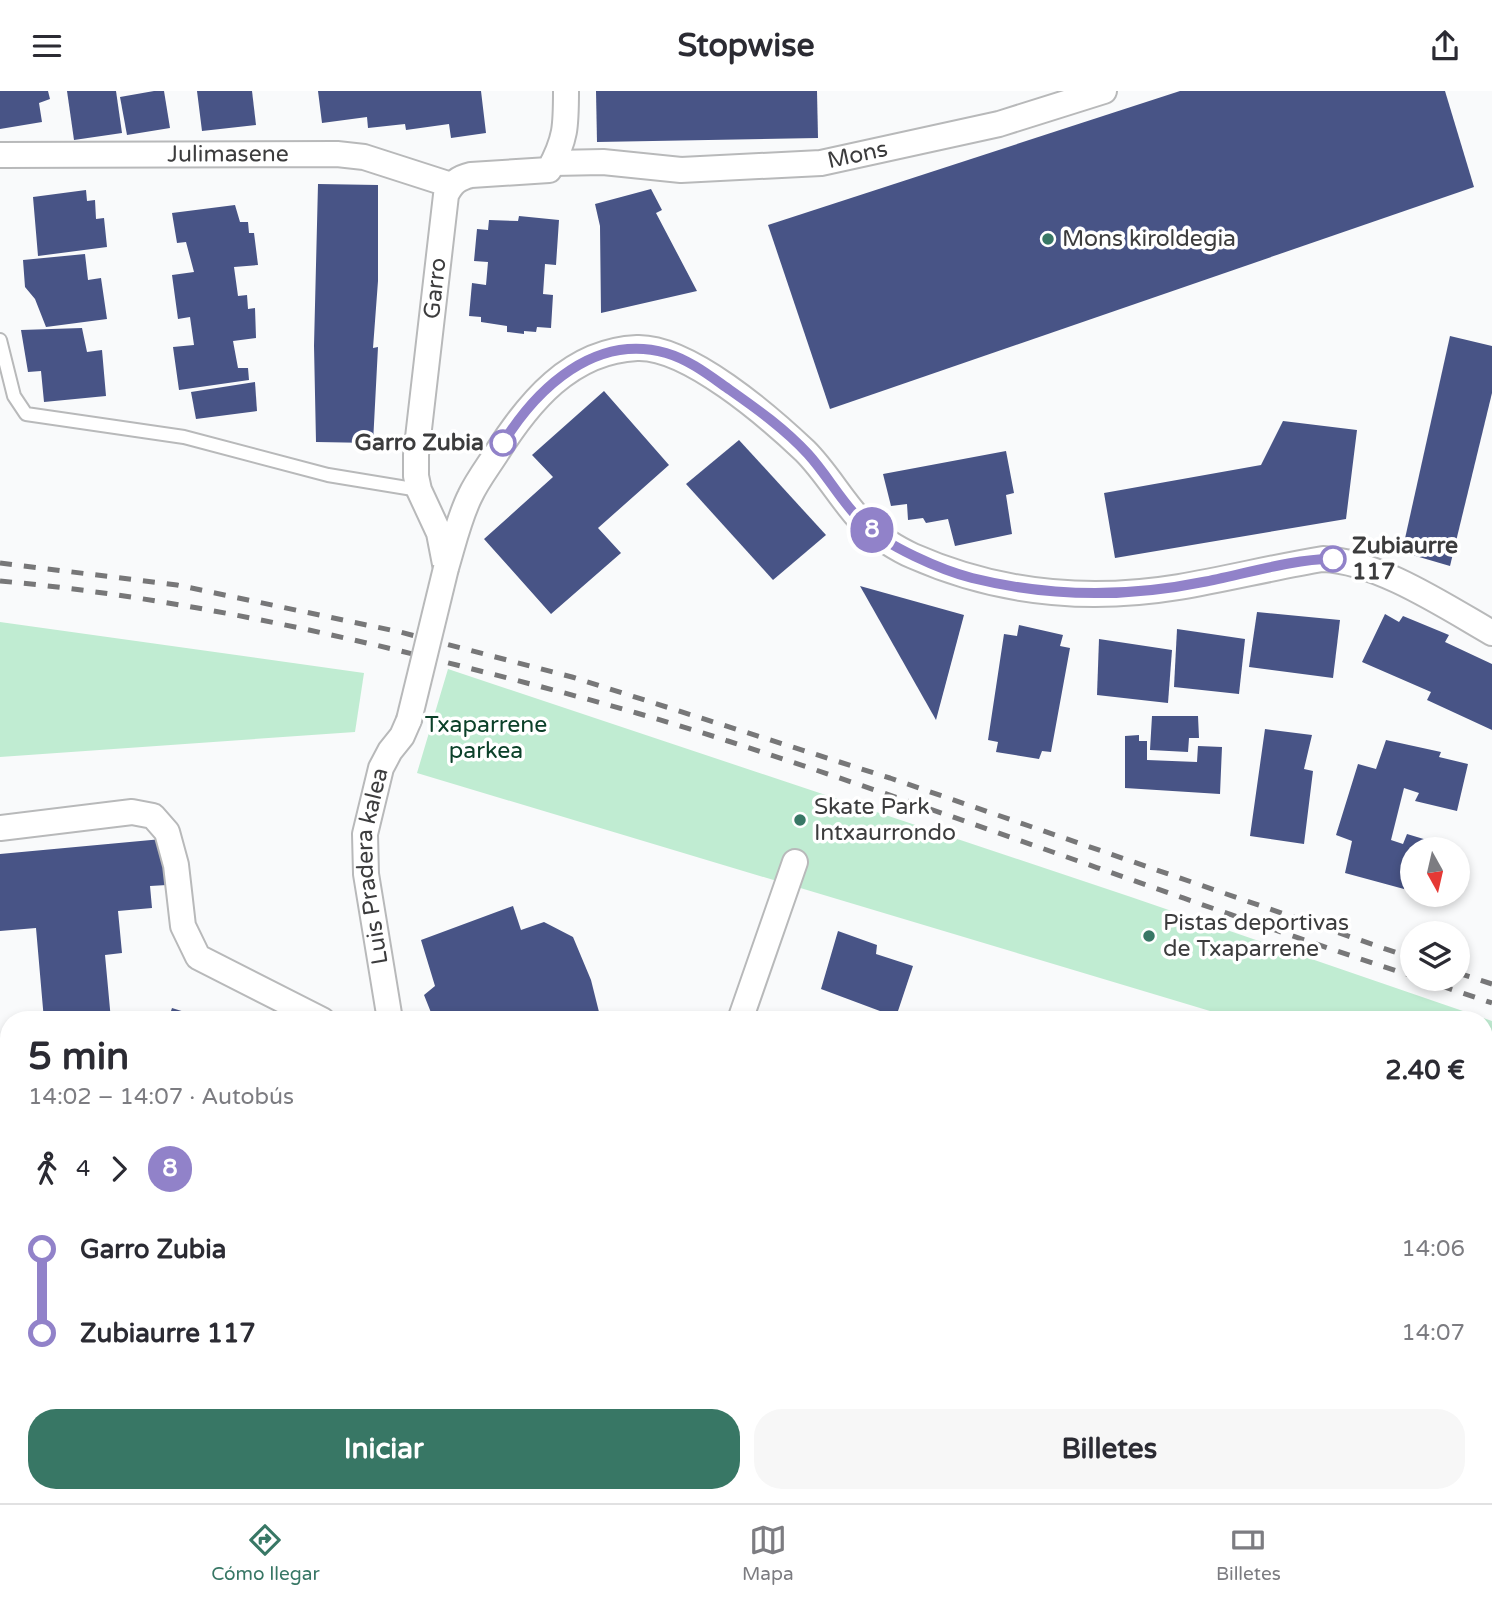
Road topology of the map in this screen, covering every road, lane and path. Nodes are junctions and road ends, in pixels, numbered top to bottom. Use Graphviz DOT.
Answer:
graph roads {
  1 [pos="1104,91"];
  2 [pos="564,95"];
  3 [pos="566,131"];
  4 [pos="0,155"];
  5 [pos="603,162"];
  6 [pos="553,163"];
  7 [pos="451,185"];
  8 [pos="0,340"];
  9 [pos="423,495"];
  10 [pos="469,497"];
  11 [pos="446,568"];
  12 [pos="1492,633"];
  13 [pos="0,828"];
  14 [pos="795,862"];
  15 [pos="304,1011"];
  16 [pos="389,1011"];
  17 [pos="743,1011"];
  1 -- 5 [label="street, Mons"];
  2 -- 3 [label="street"];
  3 -- 5 [label="street"];
  3 -- 6 [label="street"];
  4 -- 7 [label="street, Julimasene"];
  5 -- 6 [label="street, Mons"];
  6 -- 7 [label="street"];
  7 -- 9 [label="street, Garro"];
  8 -- 9 [label="lane"];
  9 -- 10 [label="street"];
  9 -- 11 [label="street, Garro"];
  10 -- 11 [label="street, Luis Pradera kalea"];
  10 -- 12 [label="street, Luis Pradera kalea"];
  11 -- 16 [label="street, Luis Pradera kalea, bridge"];
  13 -- 15 [label="street"];
  14 -- 17 [label="street"];
}
